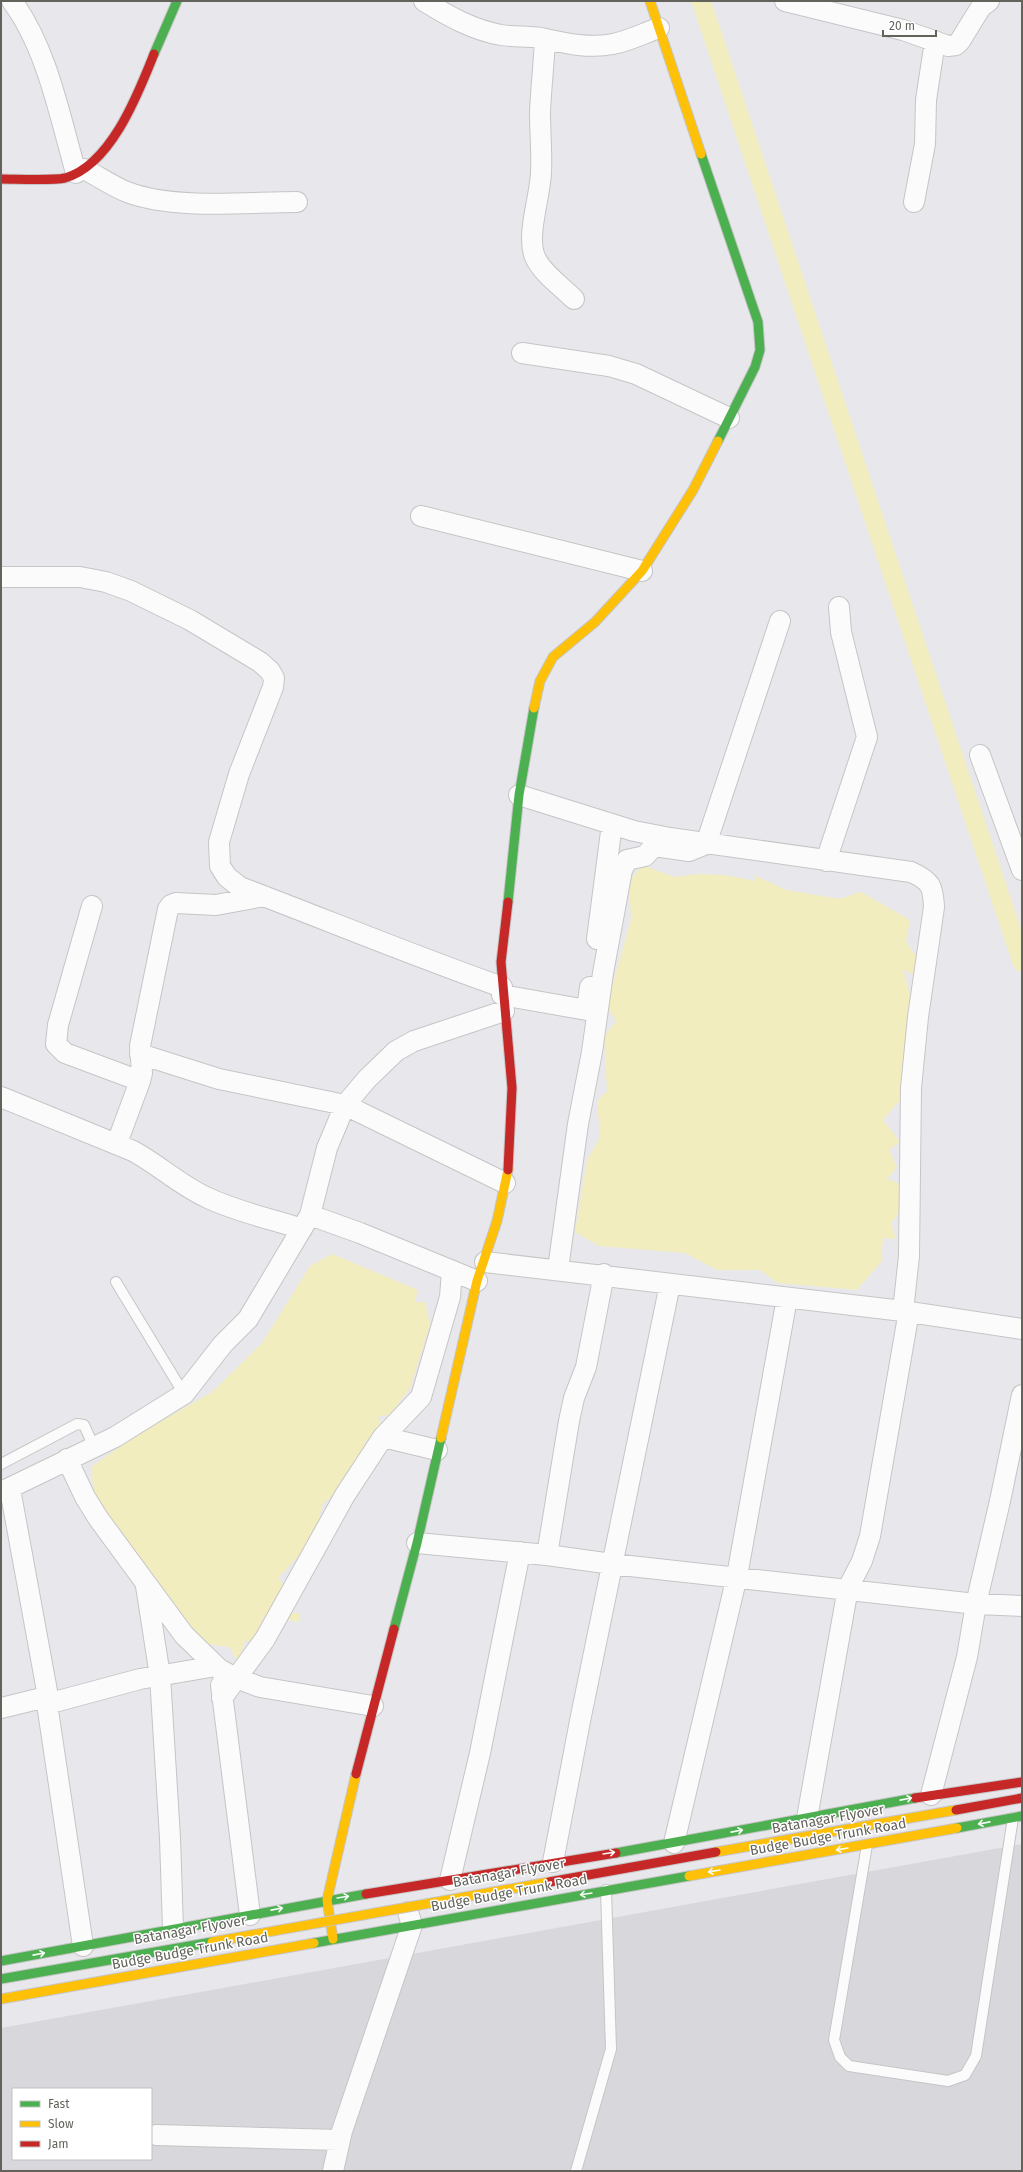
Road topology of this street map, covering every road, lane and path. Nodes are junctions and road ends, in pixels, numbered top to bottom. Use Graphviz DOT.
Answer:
graph roads {
  1 [pos="12,1"];
  2 [pos="177,1"];
  3 [pos="424,1"];
  4 [pos="650,1"];
  5 [pos="785,1"];
  6 [pos="987,1"];
  7 [pos="659,28"];
  8 [pos="545,39"];
  9 [pos="935,41"];
  10 [pos="80,171"];
  11 [pos="1,179"];
  12 [pos="297,202"];
  13 [pos="914,202"];
  14 [pos="574,299"];
  15 [pos="522,353"];
  16 [pos="729,418"];
  17 [pos="421,516"];
  18 [pos="642,571"];
  19 [pos="1,577"];
  20 [pos="839,607"];
  21 [pos="780,621"];
  22 [pos="980,755"];
  23 [pos="519,795"];
  24 [pos="612,824"];
  25 [pos="706,844"];
  26 [pos="826,861"];
  27 [pos="1022,870"];
  28 [pos="264,896"];
  29 [pos="92,906"];
  30 [pos="503,998"];
  31 [pos="140,1054"];
  32 [pos="140,1081"];
  33 [pos="1,1097"];
  34 [pos="345,1105"];
  35 [pos="117,1143"];
  36 [pos="505,1183"];
  37 [pos="306,1222"];
  38 [pos="485,1262"];
  39 [pos="558,1269"];
  40 [pos="452,1271"];
  41 [pos="604,1274"];
  42 [pos="477,1281"];
  43 [pos="116,1282"];
  44 [pos="670,1284"];
  45 [pos="787,1298"];
  46 [pos="906,1311"];
  47 [pos="1022,1329"];
  48 [pos="184,1394"];
  49 [pos="1022,1395"];
  50 [pos="383,1437"];
  51 [pos="94,1447"];
  52 [pos="437,1450"];
  53 [pos="68,1459"];
  54 [pos="1,1464"];
  55 [pos="5,1491"];
  56 [pos="417,1543"];
  57 [pos="520,1552"];
  58 [pos="547,1555"];
  59 [pos="612,1564"];
  60 [pos="737,1576"];
  61 [pos="146,1583"];
  62 [pos="848,1588"];
  63 [pos="976,1604"];
  64 [pos="1022,1606"];
  65 [pos="224,1671"];
  66 [pos="160,1676"];
  67 [pos="46,1701"];
  68 [pos="373,1706"];
  69 [pos="1,1708"];
  70 [pos="1022,1782"];
  71 [pos="931,1795"];
  72 [pos="1022,1798"];
  73 [pos="1018,1817"];
  74 [pos="807,1818"];
  75 [pos="674,1843"];
  76 [pos="867,1845"];
  77 [pos="554,1862"];
  78 [pos="450,1880"];
  79 [pos="403,1888"];
  80 [pos="606,1890"];
  81 [pos="326,1900"];
  82 [pos="250,1915"];
  83 [pos="412,1925"];
  84 [pos="173,1929"];
  85 [pos="333,1939"];
  86 [pos="83,1946"];
  87 [pos="1,1961"];
  88 [pos="1,1979"];
  89 [pos="1,1999"];
  90 [pos="156,2135"];
  91 [pos="339,2140"];
  92 [pos="333,2171"];
  93 [pos="576,2171"];
  1 -- 10 [label="street"];
  2 -- 10 [label="street"];
  3 -- 8 [label="street"];
  4 -- 7 [label="street"];
  5 -- 9 [label="street"];
  6 -- 9 [label="street"];
  7 -- 8 [label="street"];
  7 -- 16 [label="street"];
  8 -- 14 [label="street"];
  9 -- 13 [label="street"];
  10 -- 11 [label="street"];
  10 -- 12 [label="street"];
  15 -- 16 [label="street"];
  16 -- 18 [label="street"];
  17 -- 18 [label="street"];
  18 -- 23 [label="street"];
  19 -- 28 [label="street"];
  20 -- 26 [label="street"];
  21 -- 25 [label="street"];
  22 -- 27 [label="street"];
  23 -- 24 [label="street"];
  23 -- 30 [label="street"];
  24 -- 25 [label="street"];
  24 -- 30 [label="street"];
  25 -- 26 [label="street"];
  25 -- 39 [label="street"];
  26 -- 46 [label="street"];
  28 -- 30 [label="street"];
  28 -- 31 [label="street"];
  29 -- 32 [label="street"];
  30 -- 34 [label="street"];
  30 -- 36 [label="street"];
  31 -- 32 [label="street"];
  31 -- 34 [label="street"];
  32 -- 35 [label="street"];
  33 -- 35 [label="street"];
  34 -- 36 [label="street"];
  34 -- 37 [label="street"];
  35 -- 37 [label="street"];
  36 -- 38 [label="street"];
  37 -- 40 [label="street"];
  37 -- 48 [label="street"];
  38 -- 39 [label="street"];
  38 -- 42 [label="street"];
  39 -- 41 [label="street"];
  40 -- 42 [label="street"];
  40 -- 50 [label="street"];
  41 -- 44 [label="street"];
  41 -- 58 [label="street"];
  42 -- 52 [label="street"];
  43 -- 48 [label="lane"];
  44 -- 45 [label="street"];
  44 -- 59 [label="street"];
  45 -- 46 [label="street"];
  45 -- 60 [label="street"];
  46 -- 47 [label="street"];
  46 -- 62 [label="street"];
  48 -- 51 [label="street"];
  49 -- 63 [label="street"];
  50 -- 52 [label="street"];
  50 -- 65 [label="street"];
  51 -- 53 [label="street"];
  51 -- 54 [label="lane"];
  52 -- 56 [label="street"];
  53 -- 55 [label="street"];
  53 -- 61 [label="street"];
  55 -- 67 [label="street"];
  56 -- 57 [label="street"];
  56 -- 68 [label="street"];
  57 -- 58 [label="street"];
  57 -- 78 [label="street"];
  58 -- 59 [label="street"];
  59 -- 60 [label="street"];
  59 -- 77 [label="street"];
  60 -- 62 [label="street"];
  60 -- 75 [label="street"];
  61 -- 65 [label="street"];
  61 -- 66 [label="street"];
  62 -- 63 [label="street"];
  62 -- 74 [label="street"];
  63 -- 64 [label="street"];
  63 -- 71 [label="street"];
  65 -- 66 [label="street"];
  65 -- 68 [label="street"];
  65 -- 82 [label="street"];
  66 -- 67 [label="street"];
  66 -- 84 [label="street"];
  67 -- 69 [label="street"];
  67 -- 86 [label="street"];
  68 -- 81 [label="street"];
  70 -- 71 [label="street, Budge Budge Trunk Road"];
  74 -- 71 [label="street, Budge Budge Trunk Road, one-way"];
  72 -- 88 [label="street, Batanagar Flyover, bridge"];
  73 -- 76 [label="street, Budge Budge Trunk Road, one-way"];
  73 -- 76 [label="lane"];
  75 -- 74 [label="street, Budge Budge Trunk Road, one-way"];
  77 -- 75 [label="street, Budge Budge Trunk Road, one-way"];
  76 -- 80 [label="street, Budge Budge Trunk Road, one-way"];
  77 -- 78 [label="street, Budge Budge Trunk Road"];
  78 -- 79 [label="street, Budge Budge Trunk Road"];
  81 -- 79 [label="street, Budge Budge Trunk Road, one-way"];
  79 -- 83 [label="street"];
  80 -- 83 [label="street, Budge Budge Trunk Road, one-way"];
  80 -- 93 [label="lane"];
  82 -- 81 [label="street, Budge Budge Trunk Road, one-way"];
  81 -- 85 [label="street"];
  82 -- 84 [label="street, Budge Budge Trunk Road"];
  83 -- 85 [label="street, Budge Budge Trunk Road"];
  83 -- 91 [label="street"];
  84 -- 86 [label="street, Budge Budge Trunk Road"];
  85 -- 89 [label="street, Budge Budge Trunk Road"];
  87 -- 86 [label="street, Budge Budge Trunk Road, one-way"];
  90 -- 91 [label="street"];
  91 -- 92 [label="street"];
}
